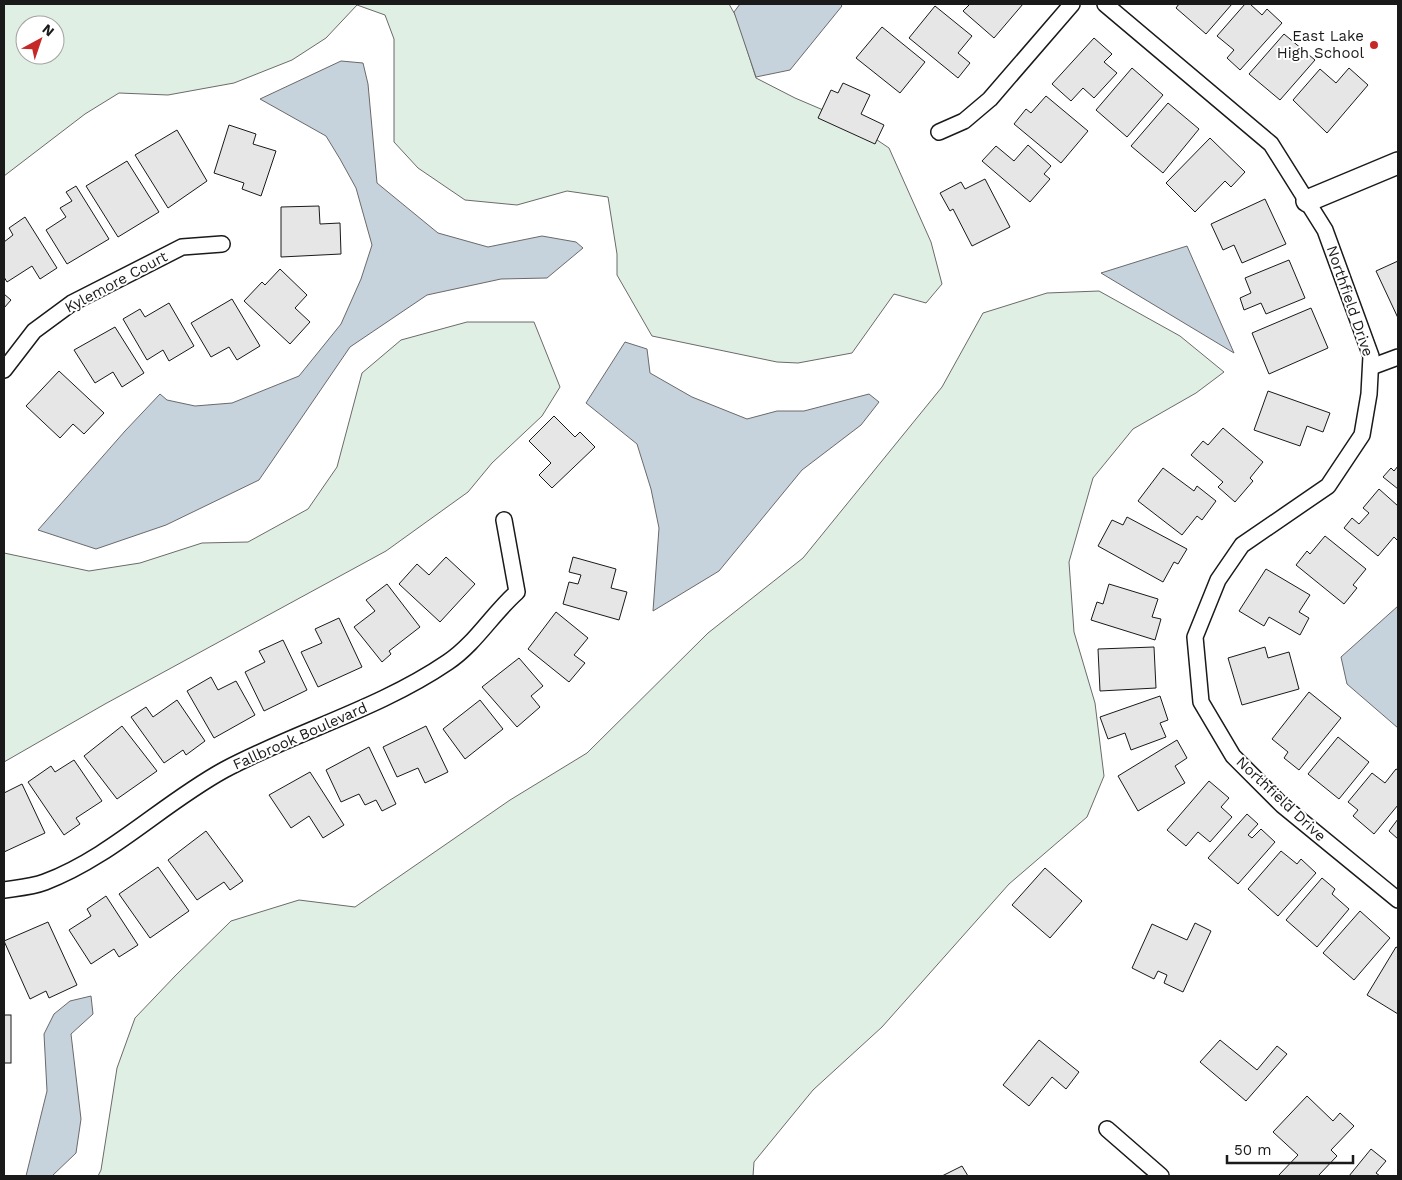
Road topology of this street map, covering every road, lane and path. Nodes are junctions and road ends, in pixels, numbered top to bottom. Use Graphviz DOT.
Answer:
graph roads {
  1 [pos="1072,4"];
  2 [pos="1105,4"];
  3 [pos="939,132"];
  4 [pos="1398,163"];
  5 [pos="1306,201"];
  6 [pos="222,244"];
  7 [pos="1398,357"];
  8 [pos="1371,367"];
  9 [pos="4,370"];
  10 [pos="504,520"];
  11 [pos="4,890"];
  12 [pos="1398,900"];
  13 [pos="1107,1129"];
  14 [pos="1162,1176"];
  1 -- 3 [label="street"];
  2 -- 5 [label="street, Northfield Drive"];
  4 -- 5 [label="street"];
  5 -- 8 [label="street, Northfield Drive"];
  6 -- 9 [label="street, Kylemore Court"];
  7 -- 8 [label="street"];
  8 -- 12 [label="street, Northfield Drive"];
  10 -- 11 [label="street, Fallbrook Boulevard"];
  13 -- 14 [label="street"];
}
